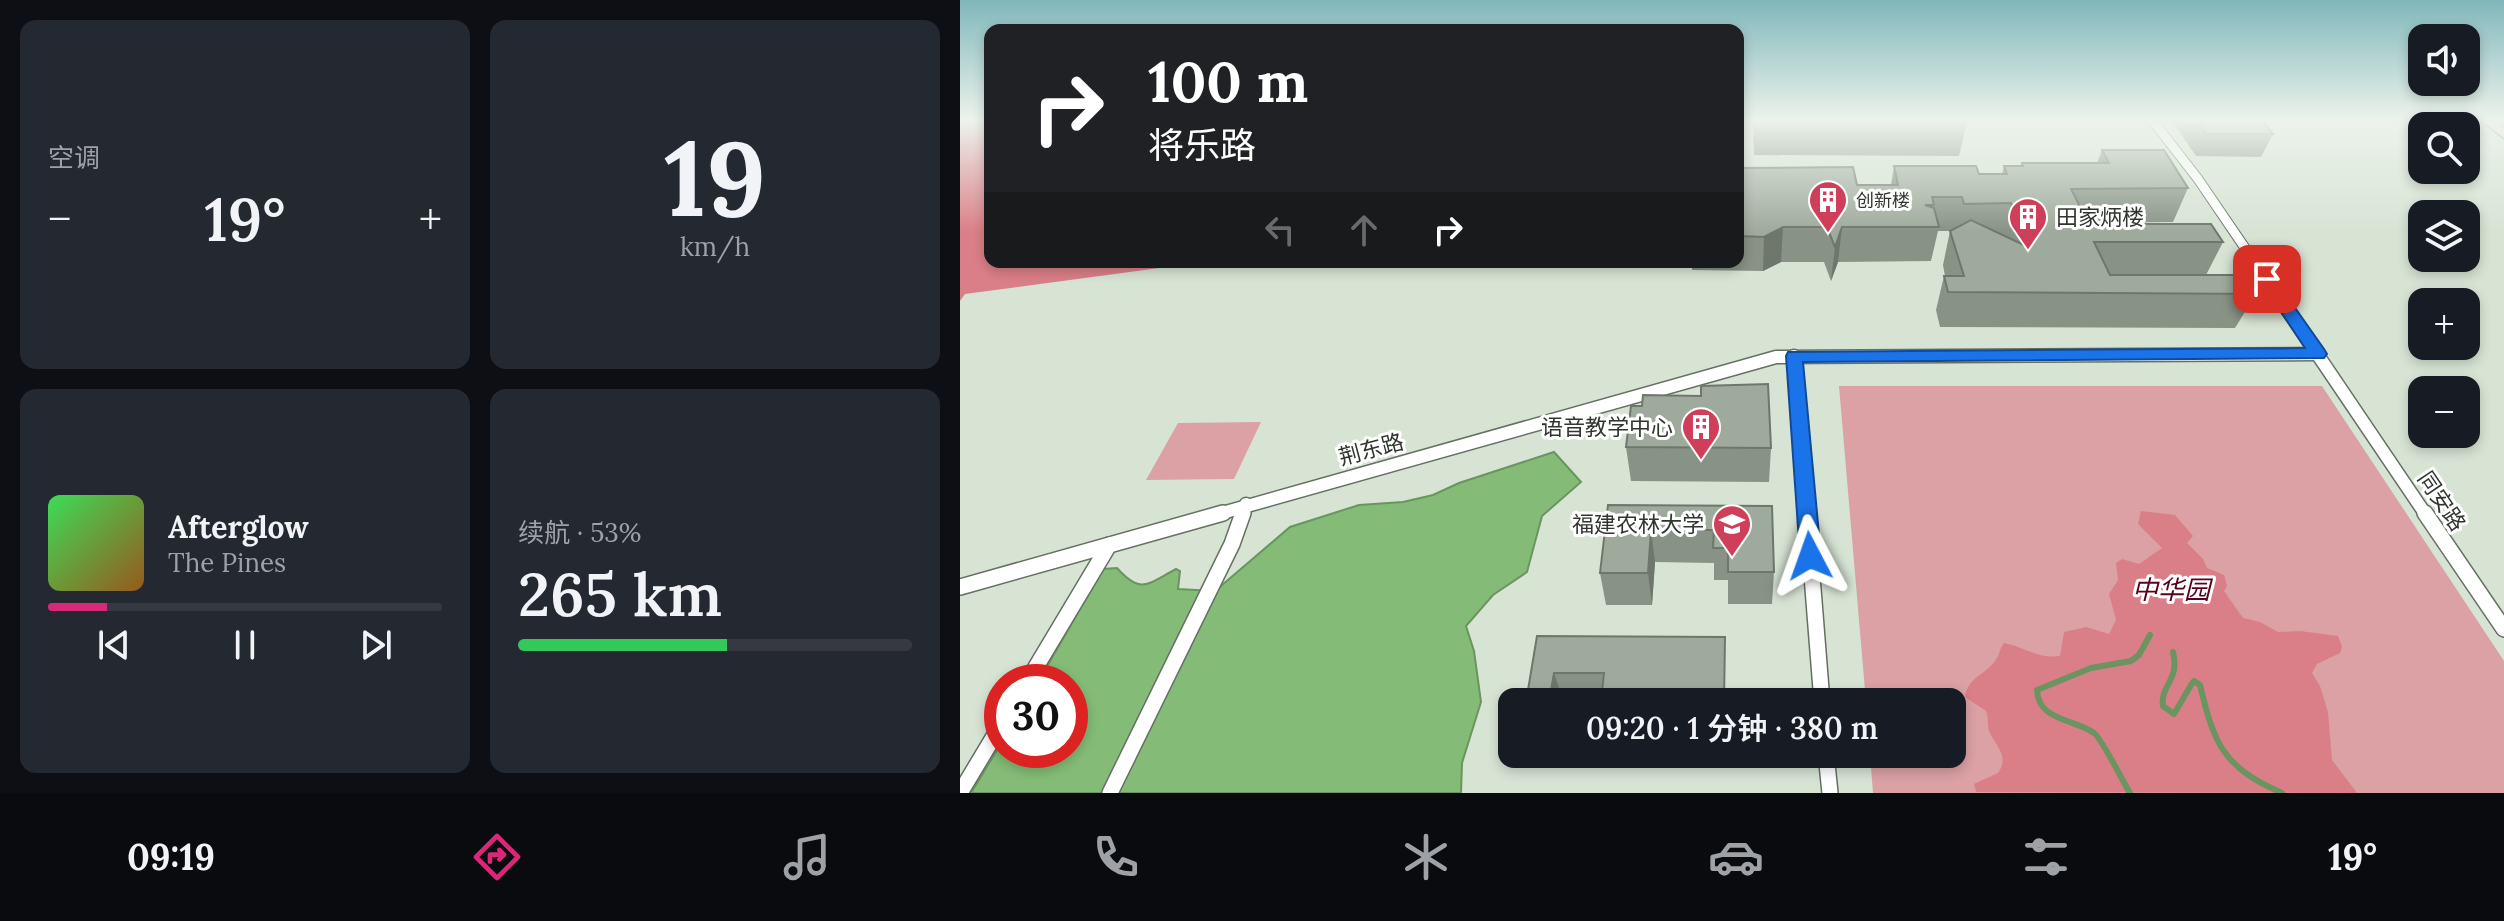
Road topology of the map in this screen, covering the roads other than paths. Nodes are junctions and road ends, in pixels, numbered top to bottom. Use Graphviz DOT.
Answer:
graph roads {
  1 [pos="2182,158"];
  2 [pos="2318,354"];
  3 [pos="1794,356"];
  4 [pos="1246,504"];
  5 [pos="1109,545"];
  6 [pos="960,587"];
  7 [pos="2487,603"];
  8 [pos="2504,603"];
  9 [pos="2504,629"];
  10 [pos="1038,664"];
  11 [pos="1821,688"];
  12 [pos="984,753"];
  13 [pos="1827,768"];
  14 [pos="960,793"];
  15 [pos="1110,793"];
  16 [pos="1830,793"];
  1 -- 2 [label="street, 同安路"];
  2 -- 3 [label="street, 荆东路"];
  2 -- 7 [label="street, 同安路"];
  3 -- 4 [label="street, 荆东路"];
  3 -- 11 [label="street"];
  4 -- 5 [label="street, 荆东路"];
  4 -- 15 [label="street"];
  5 -- 6 [label="street, 荆东路"];
  5 -- 10 [label="street"];
  7 -- 8 [label="street"];
  7 -- 9 [label="street, 同安路"];
  12 -- 14 [label="street"];
  13 -- 16 [label="street"];
}
